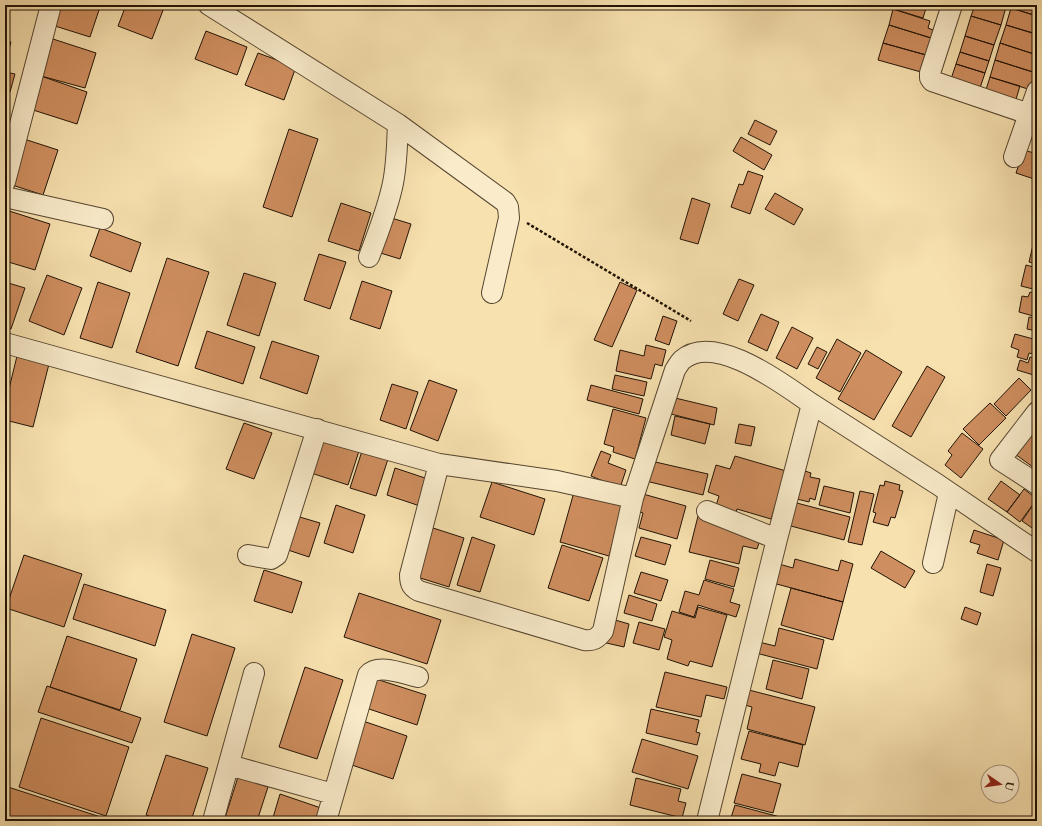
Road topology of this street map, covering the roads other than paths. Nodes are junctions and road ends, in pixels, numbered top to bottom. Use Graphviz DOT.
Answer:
graph roads {
  1 [pos="51,5"];
  2 [pos="209,5"];
  3 [pos="952,5"];
  4 [pos="1037,91"];
  5 [pos="1029,114"];
  6 [pos="398,124"];
  7 [pos="1014,157"];
  8 [pos="5,182"];
  9 [pos="5,197"];
  10 [pos="103,219"];
  11 [pos="369,257"];
  12 [pos="492,293"];
  13 [pos="5,343"];
  14 [pos="812,404"];
  15 [pos="1037,412"];
  16 [pos="318,429"];
  17 [pos="439,464"];
  18 [pos="1037,484"];
  19 [pos="949,493"];
  20 [pos="633,498"];
  21 [pos="707,511"];
  22 [pos="777,538"];
  23 [pos="1037,552"];
  24 [pos="248,554"];
  25 [pos="933,563"];
  26 [pos="254,673"];
  27 [pos="418,677"];
  28 [pos="229,765"];
  29 [pos="334,794"];
  30 [pos="213,821"];
  31 [pos="326,821"];
  32 [pos="707,821"];
  1 -- 8 [label="street"];
  2 -- 6 [label="street"];
  3 -- 5 [label="street"];
  4 -- 5 [label="street"];
  5 -- 7 [label="street"];
  6 -- 11 [label="street"];
  6 -- 12 [label="street"];
  9 -- 10 [label="street"];
  13 -- 16 [label="street"];
  14 -- 19 [label="street"];
  14 -- 20 [label="street"];
  14 -- 22 [label="street"];
  15 -- 18 [label="street"];
  16 -- 17 [label="street"];
  16 -- 24 [label="street"];
  17 -- 20 [label="street"];
  17 -- 20 [label="street"];
  19 -- 23 [label="street"];
  19 -- 25 [label="street"];
  21 -- 22 [label="street"];
  22 -- 32 [label="street"];
  26 -- 28 [label="street"];
  27 -- 29 [label="street"];
  28 -- 29 [label="street"];
  28 -- 30 [label="street"];
  29 -- 31 [label="street"];
}
